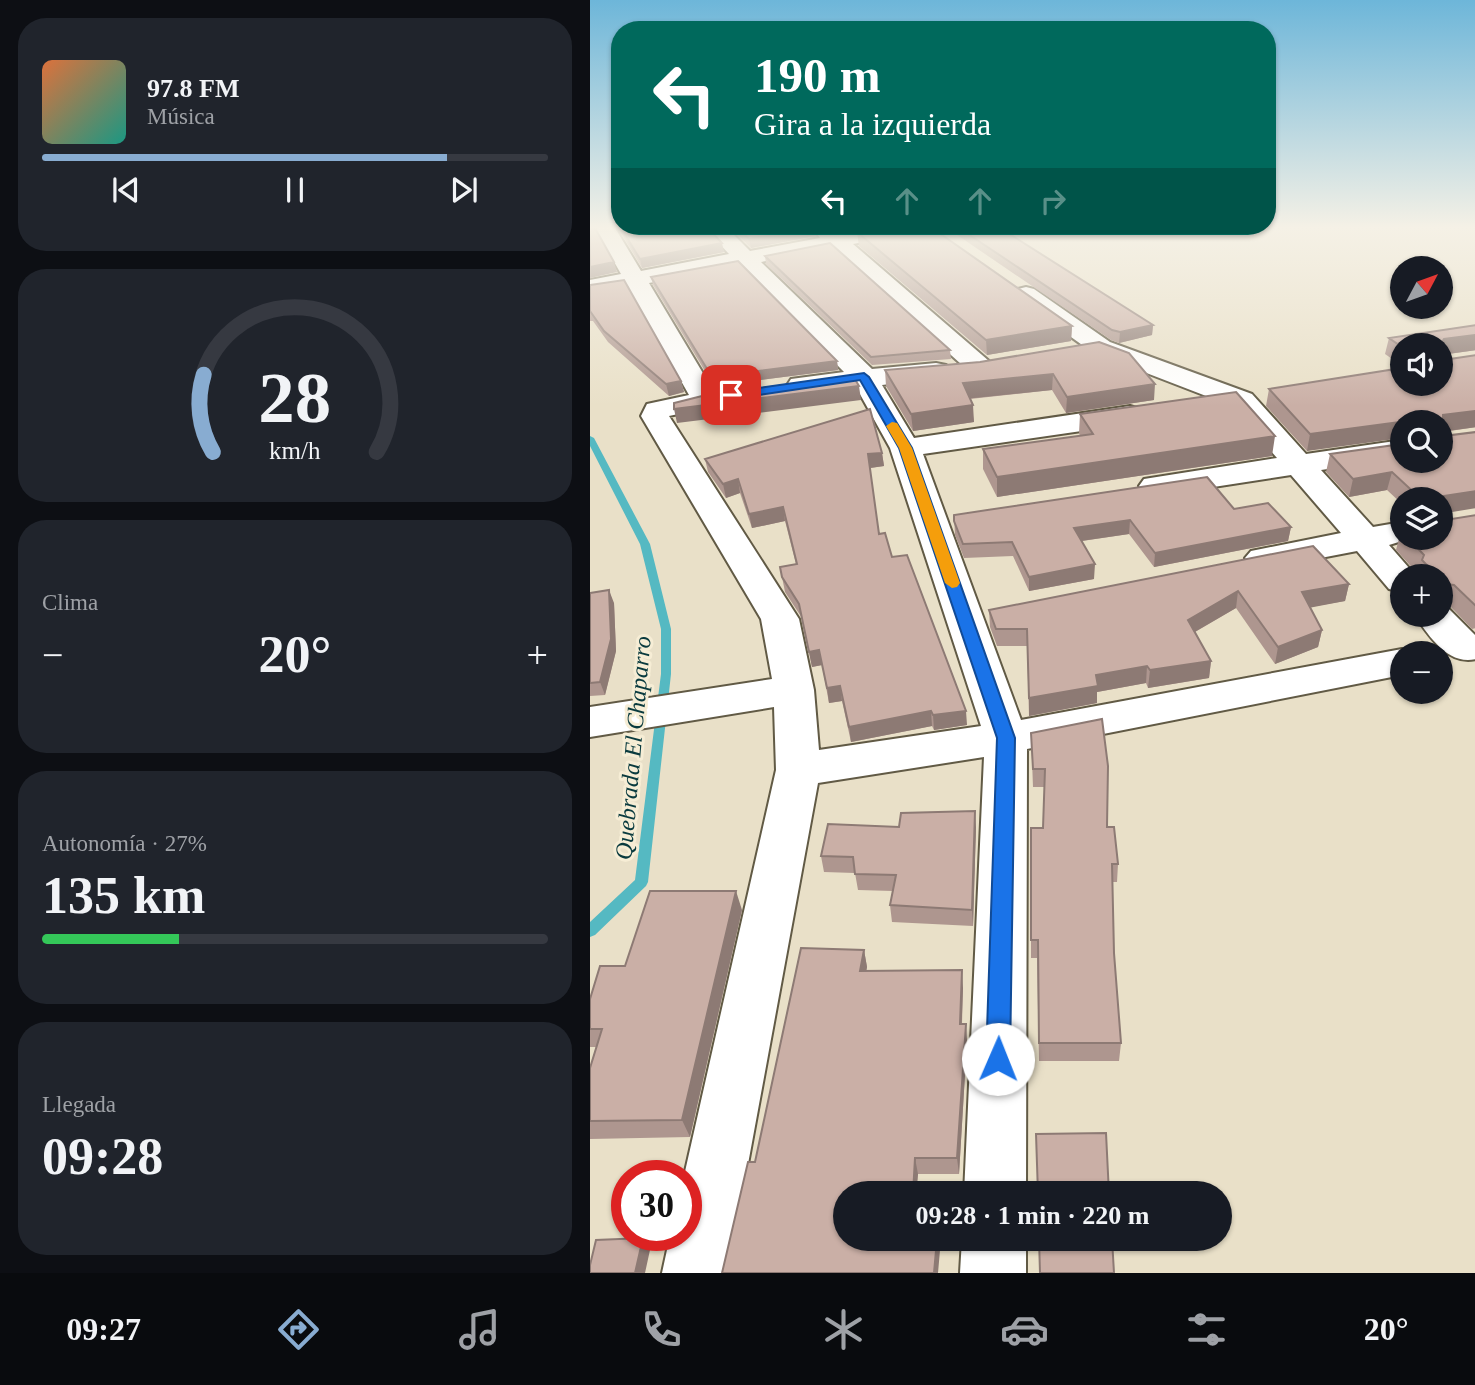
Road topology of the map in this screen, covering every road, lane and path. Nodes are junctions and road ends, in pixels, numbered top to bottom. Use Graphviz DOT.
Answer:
graph roads {
  1 [pos="637,287"];
  2 [pos="772,287"];
  3 [pos="896,287"];
  4 [pos="1016,287"];
  5 [pos="1101,347"];
  6 [pos="1061,355"];
  7 [pos="864,377"];
  8 [pos="1256,398"];
  9 [pos="705,399"];
  10 [pos="905,448"];
  11 [pos="1390,451"];
  12 [pos="1300,464"];
  13 [pos="1122,491"];
  14 [pos="1390,534"];
  15 [pos="1363,539"];
  16 [pos="1230,565"];
  17 [pos="1390,568"];
  18 [pos="1443,627"];
  19 [pos="1460,650"];
  20 [pos="1390,664"];
  21 [pos="794,690"];
  22 [pos="590,722"];
  23 [pos="1006,738"];
  24 [pos="798,770"];
  25 [pos="995,1181"];
  26 [pos="994,1251"];
  27 [pos="695,1273"];
  28 [pos="993,1273"];
  1 -- 9 [label="street"];
  2 -- 7 [label="street"];
  3 -- 7 [label="street"];
  4 -- 5 [label="street"];
  5 -- 6 [label="street"];
  5 -- 8 [label="street"];
  7 -- 9 [label="street"];
  7 -- 10 [label="street"];
  8 -- 10 [label="street"];
  8 -- 12 [label="street"];
  9 -- 21 [label="street"];
  10 -- 23 [label="street"];
  11 -- 12 [label="street"];
  12 -- 13 [label="street"];
  12 -- 15 [label="street"];
  14 -- 15 [label="street"];
  15 -- 16 [label="street"];
  15 -- 17 [label="street"];
  18 -- 19 [label="street"];
  20 -- 23 [label="street"];
  21 -- 22 [label="street"];
  21 -- 24 [label="street"];
  23 -- 24 [label="street"];
  23 -- 25 [label="street"];
  24 -- 27 [label="street"];
  26 -- 28 [label="street"];
}
